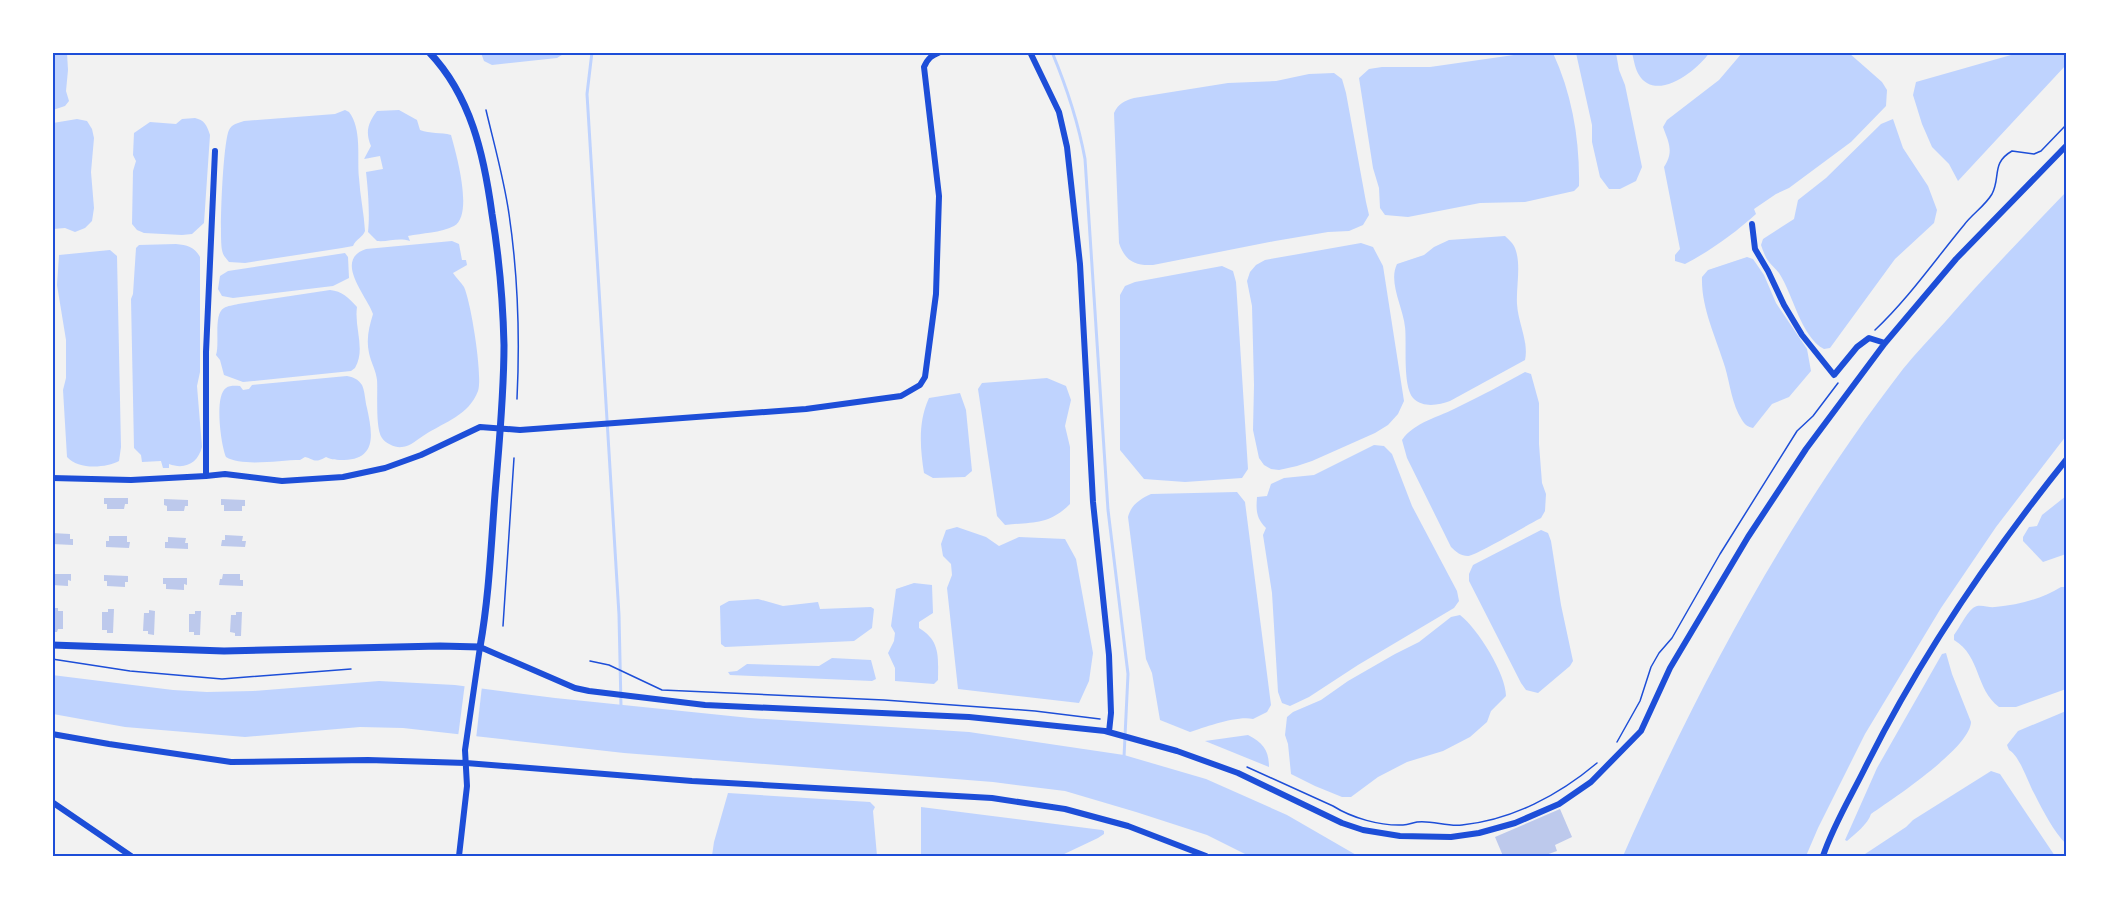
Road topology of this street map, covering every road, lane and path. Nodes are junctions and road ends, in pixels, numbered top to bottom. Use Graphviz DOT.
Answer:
graph roads {
  1 [pos="429,52"];
  2 [pos="940,52"];
  3 [pos="1030,52"];
  4 [pos="486,110"];
  5 [pos="2067,125"];
  6 [pos="2067,146"];
  7 [pos="215,150"];
  8 [pos="1752,224"];
  9 [pos="1869,338"];
  10 [pos="1885,343"];
  11 [pos="1839,381"];
  12 [pos="517,399"];
  13 [pos="500,427"];
  14 [pos="514,458"];
  15 [pos="2067,460"];
  16 [pos="206,476"];
  17 [pos="52,478"];
  18 [pos="503,626"];
  19 [pos="52,645"];
  20 [pos="480,648"];
  21 [pos="52,659"];
  22 [pos="590,661"];
  23 [pos="351,669"];
  24 [pos="1107,720"];
  25 [pos="1109,732"];
  26 [pos="52,734"];
  27 [pos="1612,748"];
  28 [pos="1600,760"];
  29 [pos="466,763"];
  30 [pos="1241,765"];
  31 [pos="52,802"];
  32 [pos="131,856"];
  33 [pos="459,856"];
  34 [pos="1206,856"];
  35 [pos="1823,856"];
  1 -- 13 [label="street"];
  2 -- 13 [label="street"];
  3 -- 25 [label="street"];
  4 -- 12 [label="path"];
  5 -- 9 [label="path"];
  6 -- 10 [label="street"];
  7 -- 16 [label="street"];
  8 -- 9 [label="street"];
  9 -- 10 [label="street"];
  10 -- 25 [label="street"];
  11 -- 27 [label="path"];
  13 -- 16 [label="street"];
  13 -- 20 [label="street"];
  14 -- 18 [label="path"];
  15 -- 35 [label="street"];
  16 -- 17 [label="street"];
  19 -- 20 [label="street"];
  20 -- 25 [label="street"];
  20 -- 29 [label="street"];
  21 -- 23 [label="path"];
  22 -- 24 [label="path"];
  26 -- 29 [label="street"];
  28 -- 30 [label="path"];
  29 -- 33 [label="street"];
  29 -- 34 [label="street"];
  31 -- 32 [label="street"];
}
